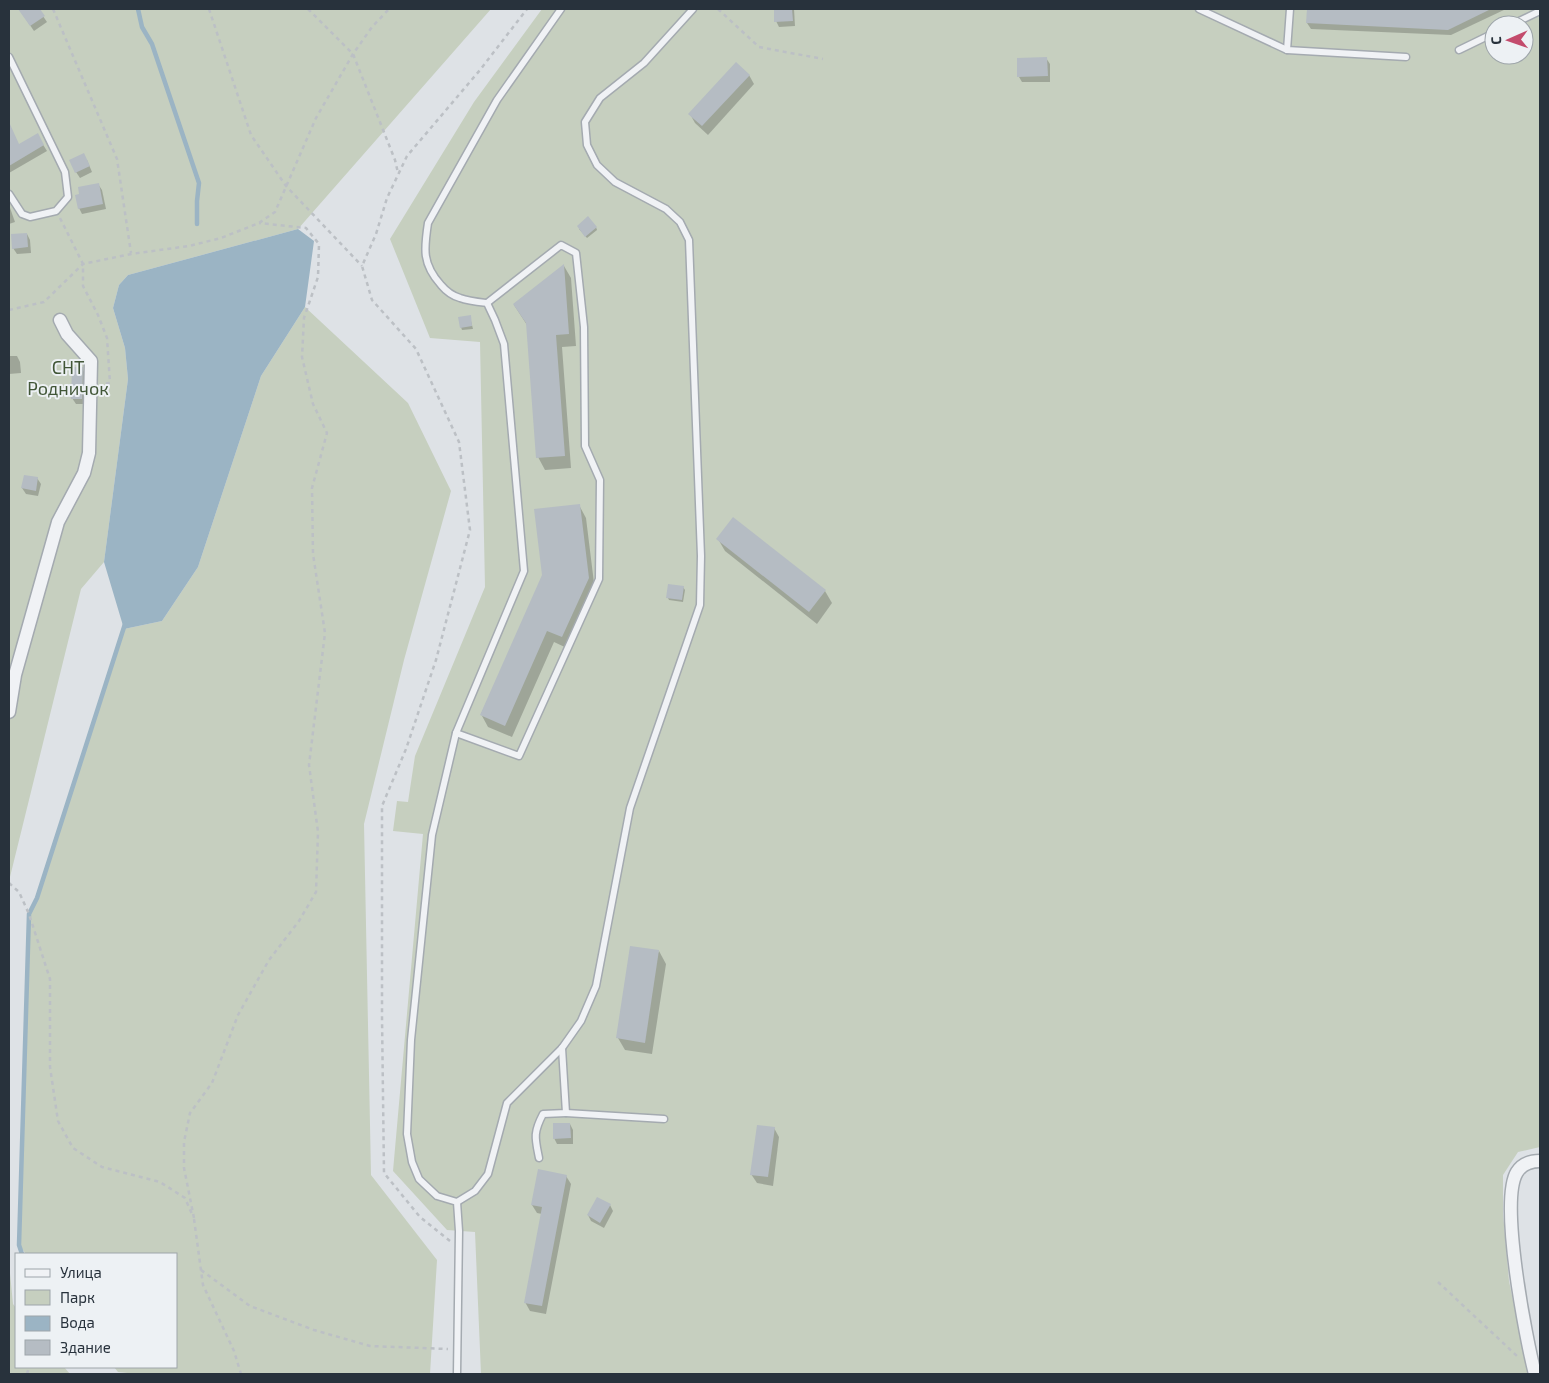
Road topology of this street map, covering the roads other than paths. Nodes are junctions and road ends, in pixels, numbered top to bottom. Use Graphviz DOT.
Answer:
graph roads {
  1 [pos="561,9"];
  2 [pos="694,9"];
  3 [pos="1199,9"];
  4 [pos="1290,9"];
  5 [pos="1484,39"];
  6 [pos="1287,50"];
  7 [pos="1459,50"];
  8 [pos="9,57"];
  9 [pos="1406,57"];
  10 [pos="9,194"];
  11 [pos="487,304"];
  12 [pos="60,320"];
  13 [pos="9,712"];
  14 [pos="456,733"];
  15 [pos="562,1048"];
  16 [pos="566,1113"];
  17 [pos="664,1119"];
  18 [pos="539,1158"];
  19 [pos="1540,1161"];
  20 [pos="457,1202"];
  21 [pos="457,1374"];
  22 [pos="1535,1374"];
  1 -- 11 [label="lane"];
  2 -- 15 [label="lane"];
  3 -- 6 [label="lane"];
  4 -- 6 [label="lane"];
  5 -- 7 [label="lane"];
  6 -- 9 [label="lane"];
  8 -- 10 [label="lane"];
  11 -- 14 [label="lane"];
  11 -- 14 [label="lane"];
  12 -- 13 [label="street"];
  14 -- 20 [label="lane"];
  15 -- 16 [label="lane"];
  15 -- 20 [label="lane"];
  16 -- 17 [label="lane"];
  16 -- 18 [label="lane"];
  19 -- 22 [label="street"];
  20 -- 21 [label="lane"];
}
